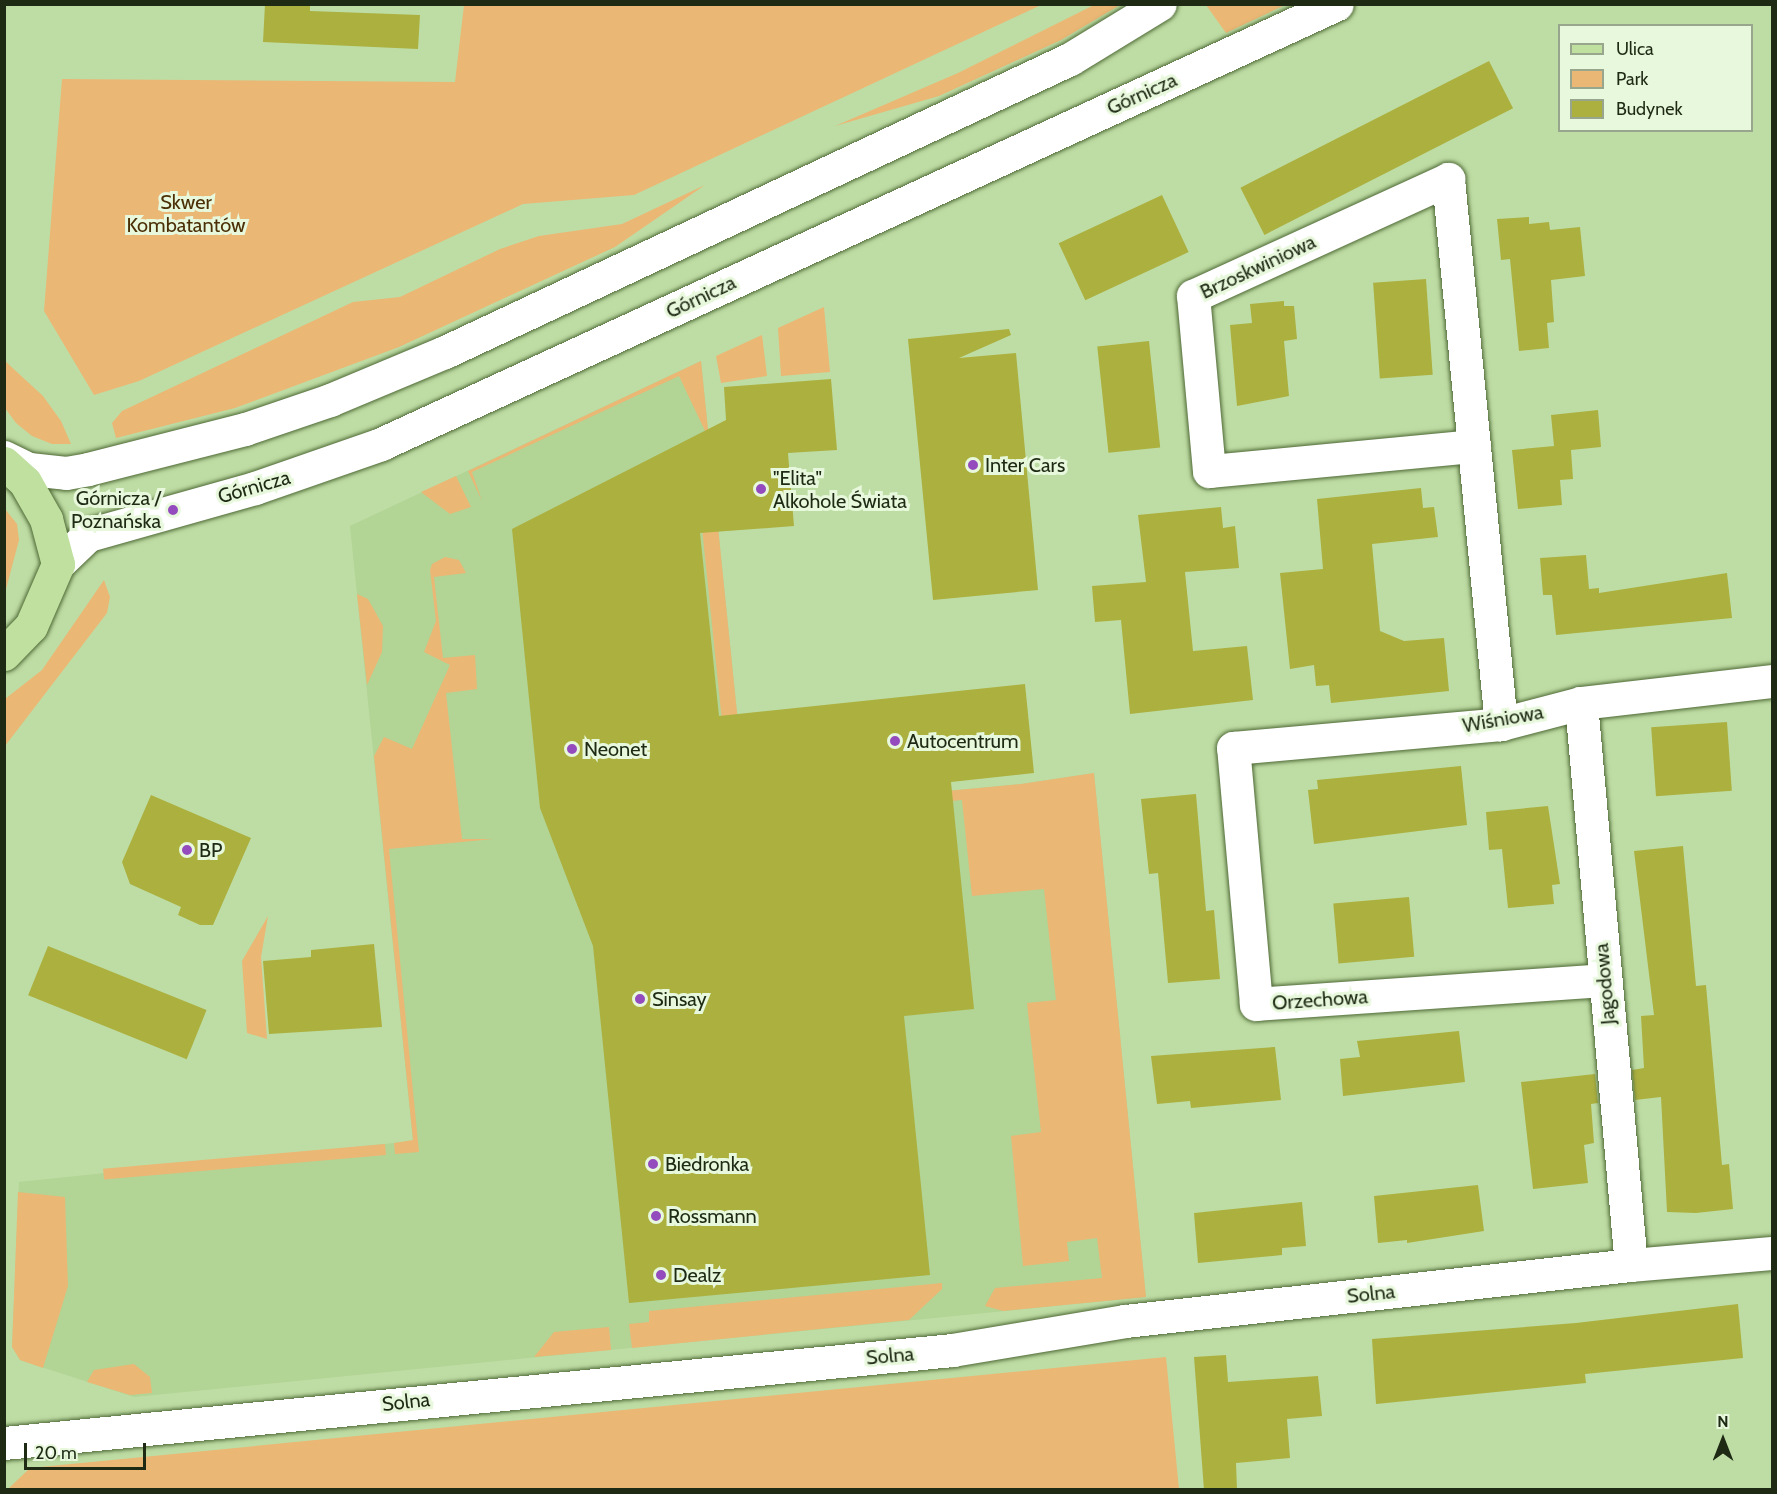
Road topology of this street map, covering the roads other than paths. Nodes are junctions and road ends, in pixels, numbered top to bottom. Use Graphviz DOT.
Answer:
graph roads {
  1 [pos="1160,4"];
  2 [pos="1337,4"];
  3 [pos="1474,446"];
  4 [pos="4,457"];
  5 [pos="4,463"];
  6 [pos="58,564"];
  7 [pos="4,654"];
  8 [pos="1773,681"];
  9 [pos="1581,703"];
  10 [pos="1501,724"];
  11 [pos="1233,748"];
  12 [pos="1605,980"];
  13 [pos="1773,1253"];
  14 [pos="1631,1265"];
  15 [pos="4,1443"];
  1 -- 4 [label="street"];
  2 -- 6 [label="street, Górnicza"];
  3 -- 3 [label="street, Brzoskwiniowa"];
  3 -- 10 [label="street, Brzoskwiniowa"];
  5 -- 6 [label="main road"];
  6 -- 7 [label="main road"];
  8 -- 9 [label="street, Wiśniowa"];
  9 -- 10 [label="street, Wiśniowa"];
  9 -- 12 [label="street, Jagodowa"];
  10 -- 11 [label="street, Wiśniowa"];
  11 -- 12 [label="street, Orzechowa"];
  12 -- 14 [label="street, Jagodowa"];
  13 -- 14 [label="street, Solna"];
  14 -- 15 [label="street, Solna"];
}
